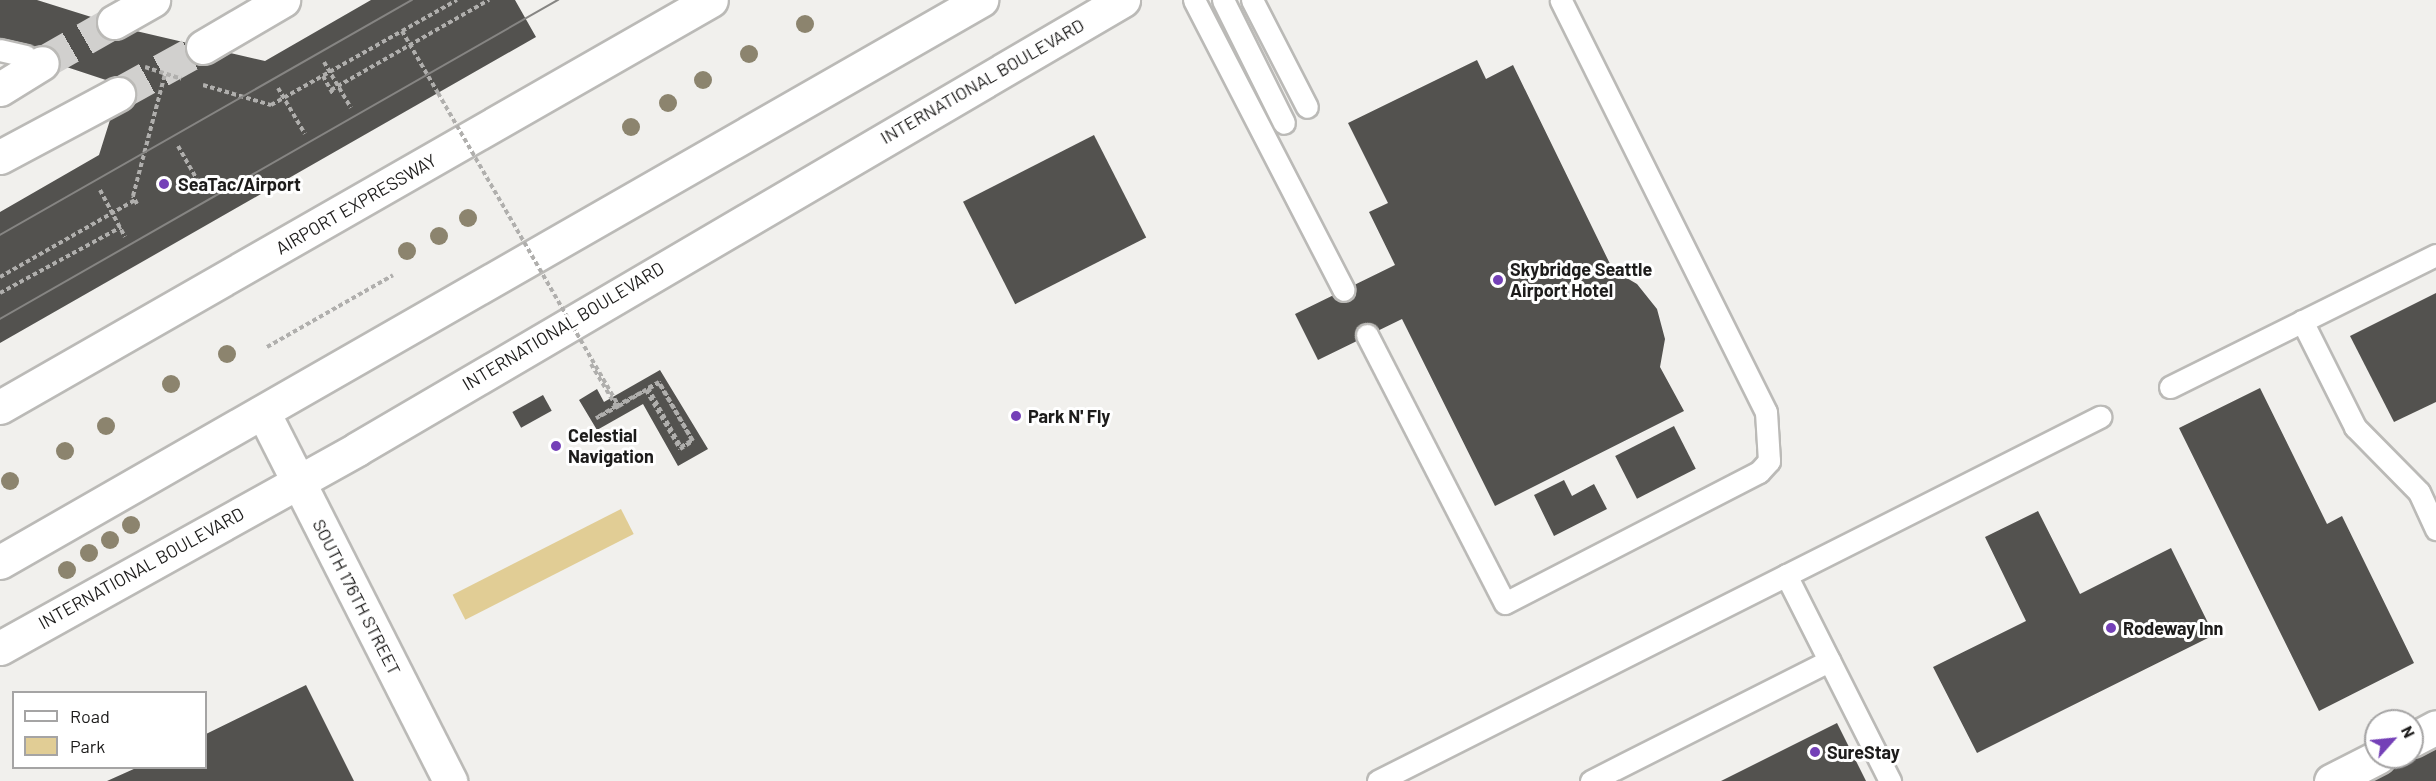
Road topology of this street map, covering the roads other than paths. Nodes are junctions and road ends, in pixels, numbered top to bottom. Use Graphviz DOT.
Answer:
graph roads {
  1 [pos="284,0"];
  2 [pos="711,0"];
  3 [pos="981,0"];
  4 [pos="1123,0"];
  5 [pos="1194,0"];
  6 [pos="1223,0"];
  7 [pos="1252,0"];
  8 [pos="1561,0"];
  9 [pos="203,47"];
  10 [pos="0,50"];
  11 [pos="34,62"];
  12 [pos="0,73"];
  13 [pos="0,89"];
  14 [pos="118,94"];
  15 [pos="1307,107"];
  16 [pos="1284,123"];
  17 [pos="0,157"];
  18 [pos="2436,255"];
  19 [pos="1344,290"];
  20 [pos="2302,321"];
  21 [pos="1367,335"];
  22 [pos="2170,387"];
  23 [pos="0,407"];
  24 [pos="263,412"];
  25 [pos="2100,417"];
  26 [pos="298,480"];
  27 [pos="2436,530"];
  28 [pos="0,562"];
  29 [pos="1786,575"];
  30 [pos="0,648"];
  31 [pos="1829,661"];
  32 [pos="2364,764"];
  33 [pos="450,781"];
  34 [pos="1378,781"];
  35 [pos="1591,781"];
  36 [pos="1890,781"];
  37 [pos="2331,781"];
  1 -- 9 [label="main road"];
  2 -- 23 [label="main road, AIRPORT EXPRESSWAY"];
  3 -- 24 [label="main road"];
  4 -- 26 [label="main road, INTERNATIONAL BOULEVARD"];
  5 -- 19 [label="lane"];
  6 -- 16 [label="lane"];
  7 -- 15 [label="lane"];
  8 -- 21 [label="lane"];
  10 -- 11 [label="lane"];
  11 -- 12 [label="lane"];
  11 -- 13 [label="main road"];
  14 -- 17 [label="main road"];
  18 -- 20 [label="lane"];
  20 -- 22 [label="lane"];
  20 -- 27 [label="lane"];
  24 -- 26 [label="main road, SOUTH 176TH STREET"];
  24 -- 28 [label="main road"];
  25 -- 29 [label="lane"];
  26 -- 30 [label="main road, INTERNATIONAL BOULEVARD"];
  26 -- 33 [label="main road, SOUTH 176TH STREET"];
  29 -- 31 [label="lane"];
  29 -- 34 [label="lane"];
  31 -- 35 [label="lane"];
  31 -- 36 [label="lane"];
  32 -- 37 [label="main road"];
}
